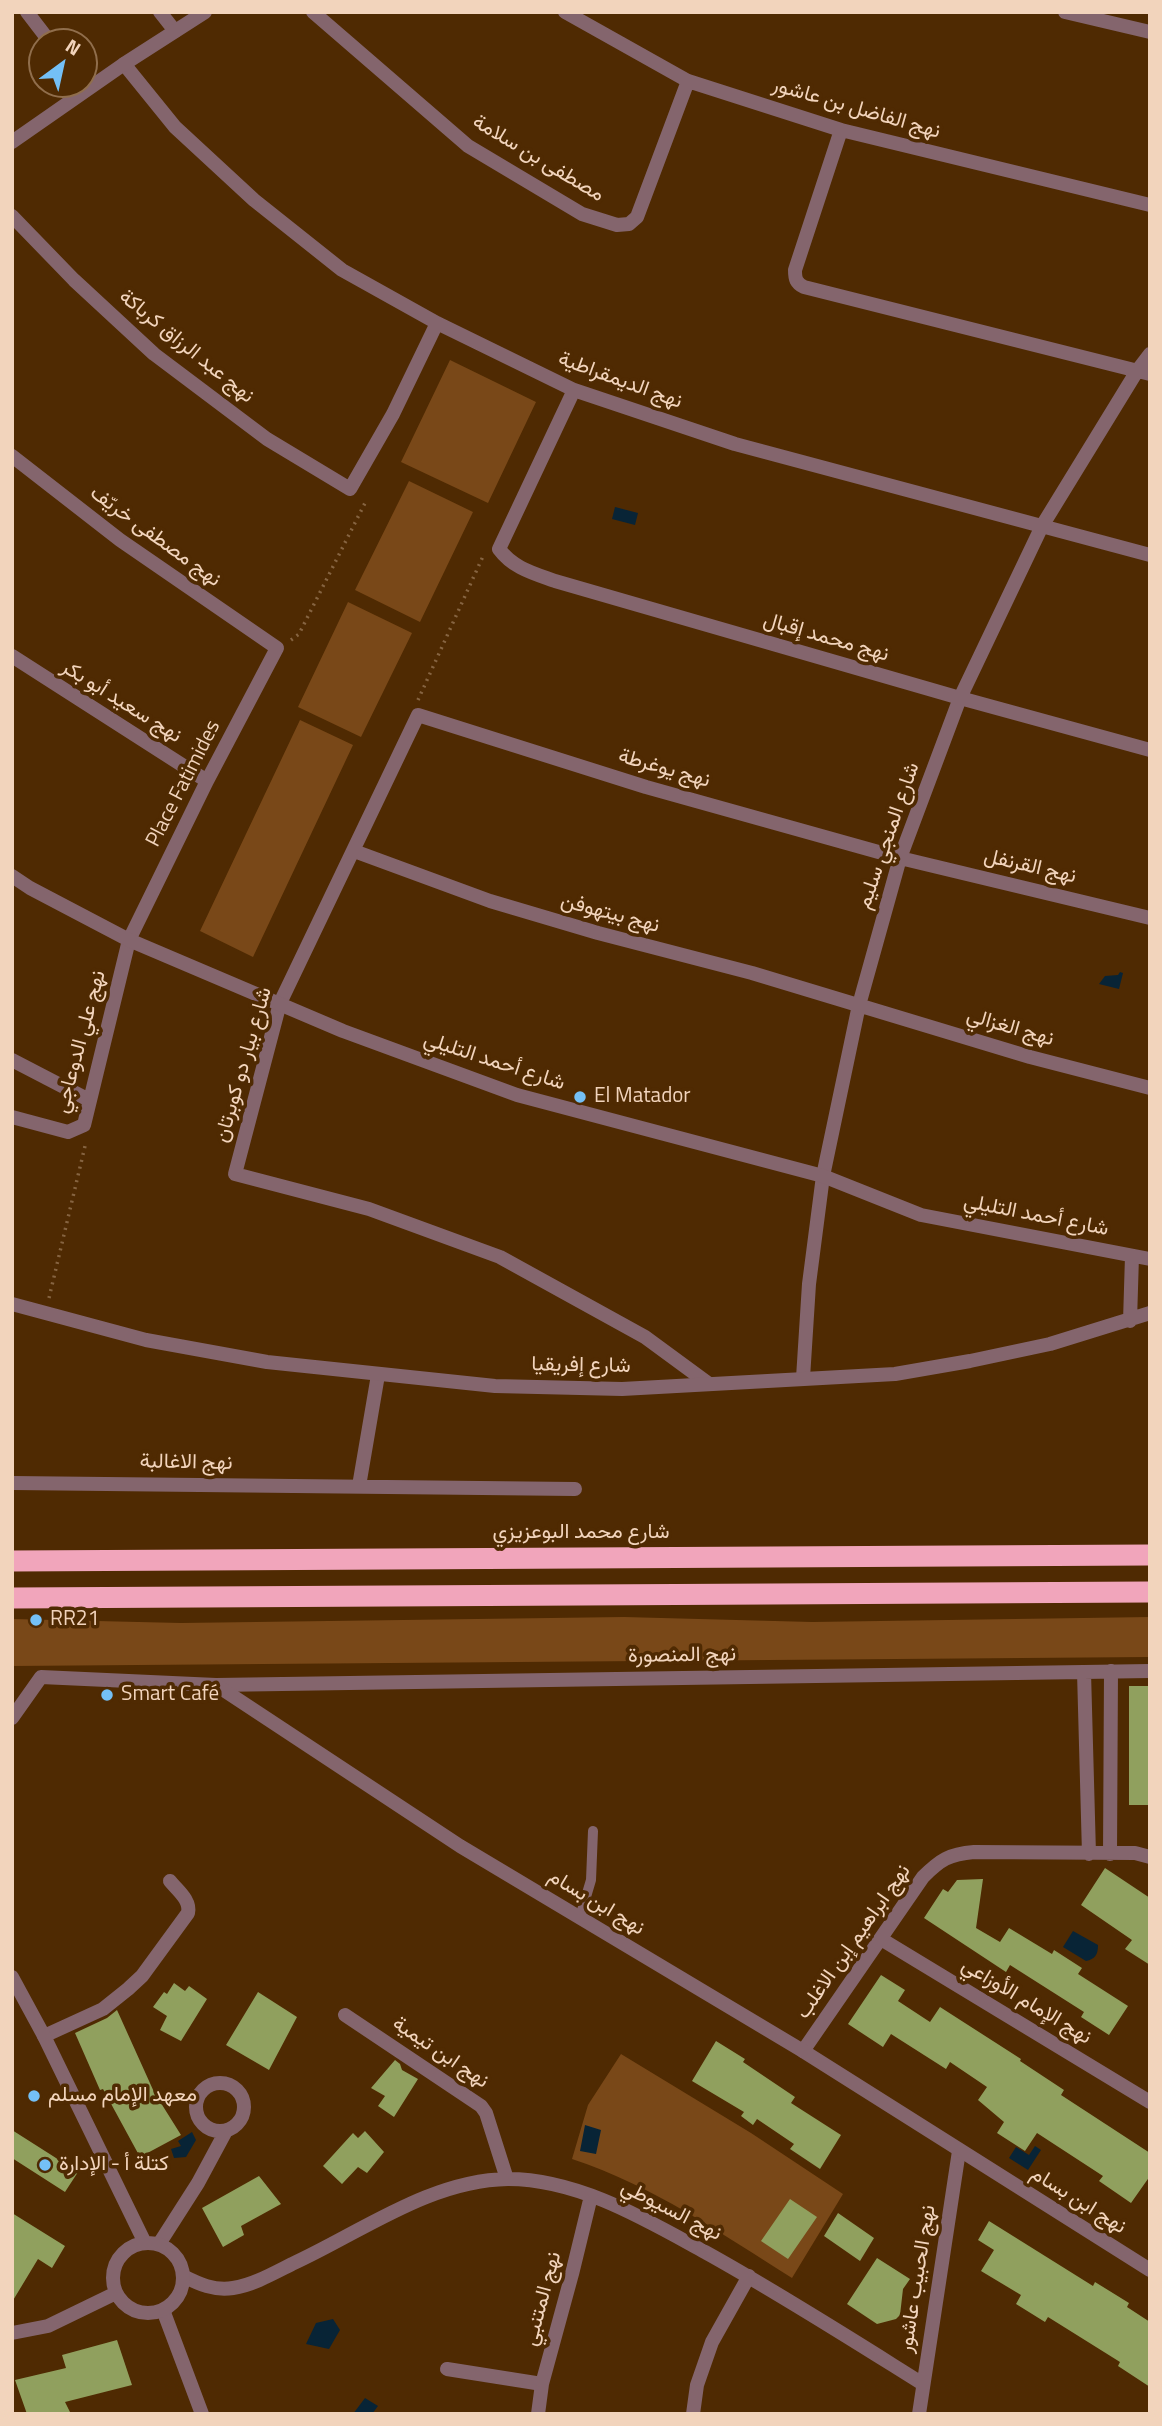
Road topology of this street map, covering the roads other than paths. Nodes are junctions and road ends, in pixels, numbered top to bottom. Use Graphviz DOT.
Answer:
graph roads {
  1 [pos="27,12"];
  2 [pos="160,12"];
  3 [pos="205,12"];
  4 [pos="313,12"];
  5 [pos="565,12"];
  6 [pos="1065,12"];
  7 [pos="39,28"];
  8 [pos="175,31"];
  9 [pos="1150,32"];
  10 [pos="124,64"];
  11 [pos="98,79"];
  12 [pos="688,81"];
  13 [pos="70,98"];
  14 [pos="841,130"];
  15 [pos="12,142"];
  16 [pos="1150,205"];
  17 [pos="12,216"];
  18 [pos="437,323"];
  19 [pos="1150,354"];
  20 [pos="1143,372"];
  21 [pos="575,390"];
  22 [pos="12,456"];
  23 [pos="1042,526"];
  24 [pos="1150,555"];
  25 [pos="277,649"];
  26 [pos="12,656"];
  27 [pos="960,698"];
  28 [pos="418,715"];
  29 [pos="1150,750"];
  30 [pos="207,782"];
  31 [pos="354,851"];
  32 [pos="900,858"];
  33 [pos="12,876"];
  34 [pos="1150,918"];
  35 [pos="129,940"];
  36 [pos="280,1003"];
  37 [pos="859,1005"];
  38 [pos="12,1059"];
  39 [pos="1150,1088"];
  40 [pos="89,1100"];
  41 [pos="12,1117"];
  42 [pos="822,1176"];
  43 [pos="1132,1256"];
  44 [pos="1150,1259"];
  45 [pos="12,1304"];
  46 [pos="1150,1314"];
  47 [pos="1130,1321"];
  48 [pos="378,1375"];
  49 [pos="803,1378"];
  50 [pos="709,1384"];
  51 [pos="12,1483"];
  52 [pos="359,1486"];
  53 [pos="575,1489"];
  54 [pos="1150,1555"];
  55 [pos="12,1561"];
  56 [pos="1150,1592"];
  57 [pos="12,1598"];
  58 [pos="1111,1671"];
  59 [pos="1150,1671"];
  60 [pos="1084,1672"];
  61 [pos="216,1685"];
  62 [pos="12,1718"];
  63 [pos="593,1831"];
  64 [pos="1089,1854"];
  65 [pos="1110,1854"];
  66 [pos="1145,1854"];
  67 [pos="170,1881"];
  68 [pos="580,1917"];
  69 [pos="881,1939"];
  70 [pos="12,1977"];
  71 [pos="345,2015"];
  72 [pos="44,2036"];
  73 [pos="803,2051"];
  74 [pos="1150,2102"];
  75 [pos="226,2131"];
  76 [pos="959,2151"];
  77 [pos="508,2179"];
  78 [pos="590,2196"];
  79 [pos="152,2244"];
  80 [pos="1150,2270"];
  81 [pos="183,2276"];
  82 [pos="749,2276"];
  83 [pos="116,2293"];
  84 [pos="163,2310"];
  85 [pos="12,2333"];
  86 [pos="447,2369"];
  87 [pos="542,2384"];
  88 [pos="923,2384"];
  89 [pos="202,2414"];
  90 [pos="538,2414"];
  91 [pos="692,2414"];
  92 [pos="919,2414"];
  1 -- 7 [label="street"];
  2 -- 8 [label="street"];
  3 -- 8 [label="street"];
  4 -- 12 [label="street, مصطفى بن سلامة"];
  5 -- 12 [label="street, نهج الفاضل بن عاشور"];
  6 -- 9 [label="street"];
  8 -- 10 [label="street"];
  10 -- 11 [label="street"];
  10 -- 18 [label="street, نهج الديمقراطية"];
  12 -- 14 [label="street, نهج الفاضل بن عاشور"];
  13 -- 15 [label="street"];
  14 -- 16 [label="street, نهج الفاضل بن عاشور"];
  14 -- 20 [label="street"];
  17 -- 18 [label="street, نهج عبد الرزاق كرباكة"];
  18 -- 21 [label="street, نهج الديمقراطية"];
  19 -- 20 [label="street, شارع المنجي سليم"];
  20 -- 23 [label="street, شارع المنجي سليم"];
  21 -- 23 [label="street, نهج الديمقراطية"];
  21 -- 27 [label="street, نهج محمد إقبال"];
  22 -- 25 [label="street, نهج مصطفى خريّف"];
  23 -- 24 [label="street, نهج الديمقراطية"];
  23 -- 27 [label="street, شارع المنجي سليم"];
  25 -- 30 [label="street, Place Fatimides"];
  26 -- 30 [label="street, نهج سعيد أبو بكر"];
  27 -- 29 [label="street, نهج محمد إقبال"];
  27 -- 32 [label="street, شارع المنجي سليم"];
  28 -- 31 [label="street, شارع بيار دو كوبرتان"];
  28 -- 32 [label="street, نهج يوغرطة"];
  30 -- 35 [label="street, Place Fatimides"];
  31 -- 36 [label="street, شارع بيار دو كوبرتان"];
  31 -- 37 [label="street, نهج بيتهوفن"];
  32 -- 34 [label="street, نهج القرنفل"];
  32 -- 37 [label="street, شارع المنجي سليم"];
  33 -- 35 [label="street, شارع أحمد التليلي"];
  35 -- 36 [label="street, شارع أحمد التليلي"];
  35 -- 40 [label="street, نهج علي الدوعاجي"];
  36 -- 42 [label="street, شارع أحمد التليلي"];
  36 -- 50 [label="street, شارع بيار دو كوبرتان"];
  37 -- 39 [label="street, نهج الغزالي"];
  37 -- 42 [label="street, شارع المنجي سليم"];
  38 -- 40 [label="street"];
  40 -- 41 [label="street, نهج علي الدوعاجي"];
  42 -- 43 [label="street, شارع أحمد التليلي"];
  42 -- 49 [label="street, شارع المنجي سليم"];
  43 -- 44 [label="street, شارع أحمد التليلي"];
  43 -- 47 [label="street"];
  45 -- 48 [label="street, شارع إفريقيا"];
  46 -- 47 [label="street, شارع إفريقيا"];
  47 -- 49 [label="street, شارع إفريقيا"];
  48 -- 50 [label="street, شارع إفريقيا"];
  48 -- 52 [label="street"];
  49 -- 50 [label="street, شارع إفريقيا"];
  51 -- 52 [label="street, نهج الاغالبة"];
  52 -- 53 [label="street, نهج الاغالبة"];
  54 -- 55 [label="highway, شارع محمد البوعزيزي"];
  56 -- 57 [label="highway"];
  58 -- 59 [label="street, نهج المنصورة"];
  58 -- 60 [label="street, نهج المنصورة"];
  58 -- 65 [label="street"];
  60 -- 61 [label="street, نهج المنصورة"];
  60 -- 64 [label="street"];
  61 -- 62 [label="street"];
  61 -- 68 [label="street, نهج ابن بسام"];
  63 -- 68 [label="lane"];
  64 -- 65 [label="street, نهج ابراهيم إبن الاغلب"];
  64 -- 69 [label="street, نهج ابراهيم إبن الاغلب"];
  65 -- 66 [label="street, نهج ابراهيم إبن الاغلب"];
  67 -- 72 [label="street"];
  68 -- 73 [label="street, نهج ابن بسام"];
  69 -- 73 [label="street, نهج ابراهيم إبن الاغلب"];
  69 -- 74 [label="street, نهج الإمام الأوزاعي"];
  70 -- 72 [label="street"];
  71 -- 77 [label="street, نهج ابن تيمية"];
  72 -- 79 [label="street"];
  73 -- 76 [label="street, نهج ابن بسام"];
  75 -- 79 [label="street"];
  76 -- 80 [label="street, نهج ابن بسام"];
  76 -- 88 [label="street, نهج الحبيب عاشور"];
  77 -- 78 [label="street, نهج السيوطي"];
  77 -- 81 [label="street, نهج السيوطي"];
  78 -- 82 [label="street, نهج السيوطي"];
  78 -- 87 [label="street, نهج المتنبي"];
  79 -- 81 [label="street"];
  79 -- 83 [label="street"];
  81 -- 84 [label="street"];
  82 -- 88 [label="street, نهج السيوطي"];
  82 -- 91 [label="street"];
  83 -- 84 [label="street"];
  83 -- 85 [label="street"];
  84 -- 89 [label="street"];
  86 -- 87 [label="street"];
  87 -- 90 [label="street, نهج المتنبي"];
  88 -- 92 [label="street, نهج الحبيب عاشور"];
}
